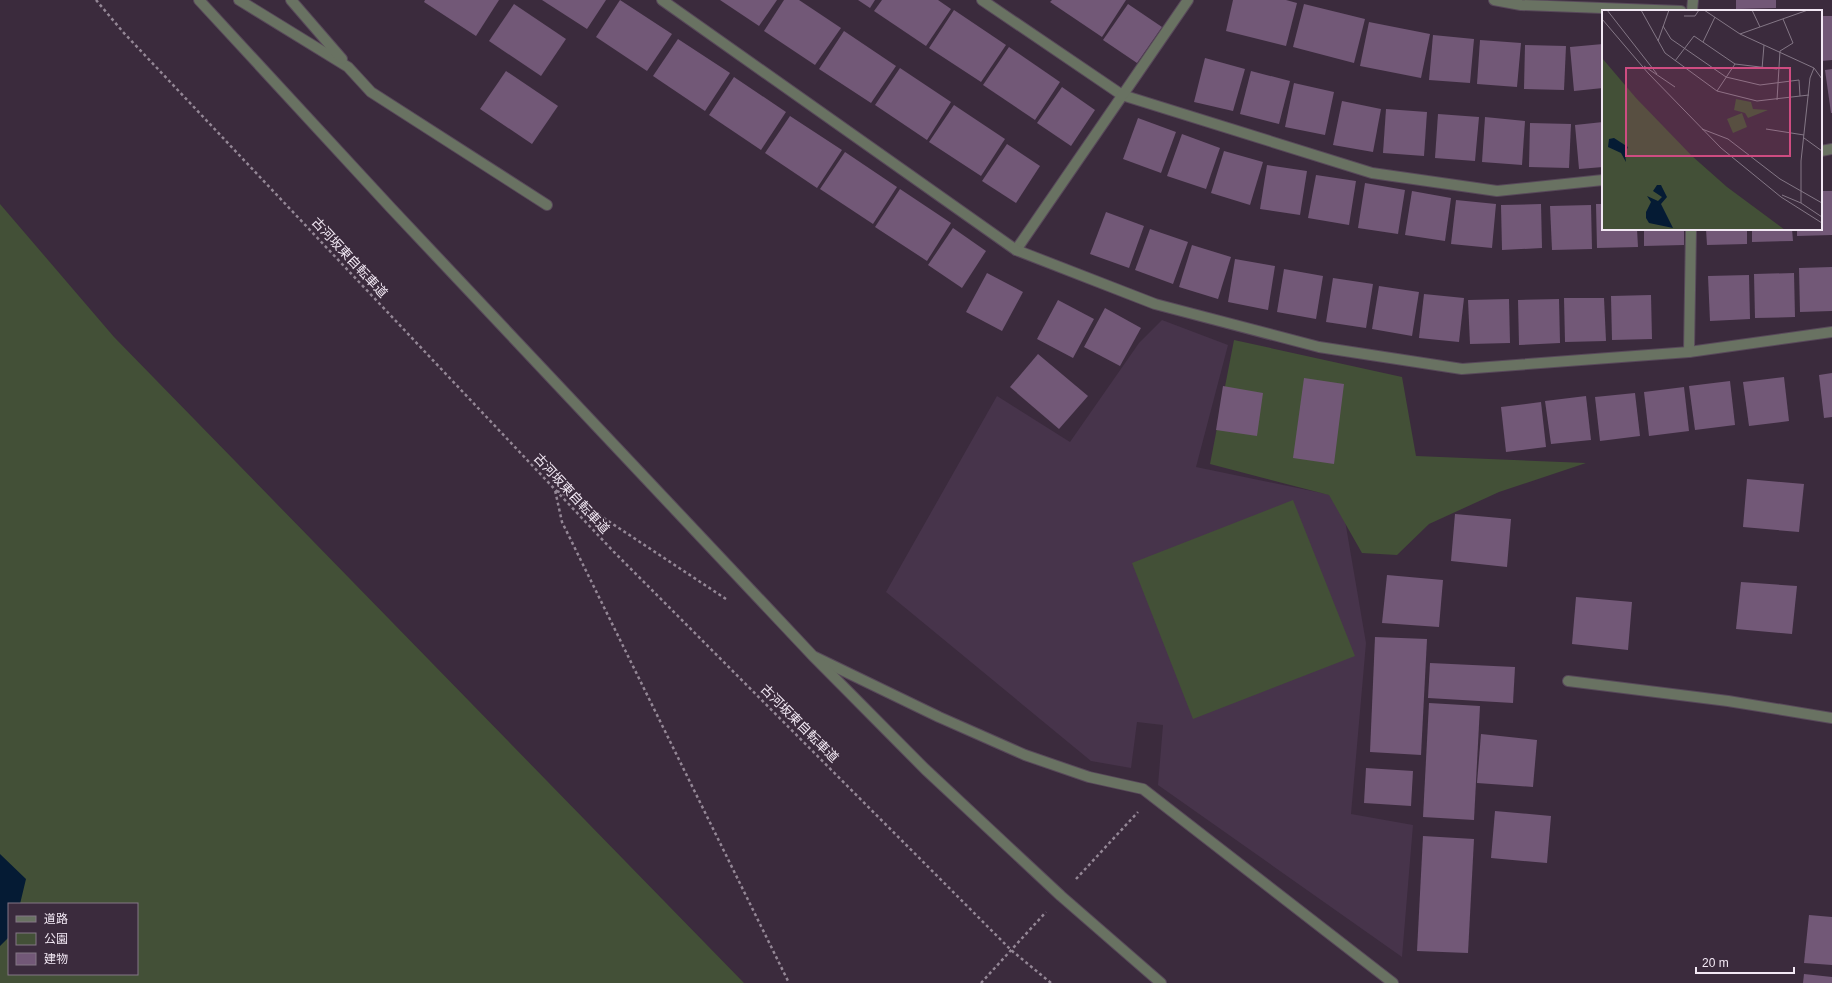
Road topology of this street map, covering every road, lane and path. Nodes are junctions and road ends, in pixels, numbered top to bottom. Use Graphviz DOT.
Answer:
graph roads {
  1 [pos="96,0"];
  2 [pos="199,0"];
  3 [pos="239,0"];
  4 [pos="291,0"];
  5 [pos="662,0"];
  6 [pos="982,0"];
  7 [pos="1188,0"];
  8 [pos="1494,0"];
  9 [pos="1694,0"];
  10 [pos="1522,2"];
  11 [pos="1663,10"];
  12 [pos="1692,10"];
  13 [pos="348,67"];
  14 [pos="1122,95"];
  15 [pos="1832,150"];
  16 [pos="1822,151"];
  17 [pos="1602,180"];
  18 [pos="547,205"];
  19 [pos="1691,230"];
  20 [pos="1016,250"];
  21 [pos="1832,332"];
  22 [pos="1689,352"];
  23 [pos="555,490"];
  24 [pos="727,600"];
  25 [pos="813,656"];
  26 [pos="1568,681"];
  27 [pos="1832,718"];
  28 [pos="1143,788"];
  29 [pos="1061,896"];
  30 [pos="1011,950"];
  31 [pos="789,983"];
  32 [pos="981,983"];
  33 [pos="1050,983"];
  34 [pos="1161,983"];
  35 [pos="1393,983"];
  1 -- 23 [label="path, 古河坂東自転車道"];
  2 -- 25 [label="street"];
  3 -- 13 [label="street"];
  4 -- 13 [label="street"];
  5 -- 20 [label="street"];
  6 -- 14 [label="street"];
  7 -- 14 [label="street"];
  8 -- 10 [label="street"];
  9 -- 12 [label="street"];
  10 -- 11 [label="street"];
  13 -- 18 [label="street"];
  14 -- 17 [label="street"];
  14 -- 20 [label="street"];
  15 -- 16 [label="street"];
  19 -- 22 [label="street"];
  20 -- 22 [label="street"];
  21 -- 22 [label="street"];
  23 -- 24 [label="path"];
  23 -- 30 [label="path, 古河坂東自転車道"];
  23 -- 31 [label="path"];
  25 -- 28 [label="street"];
  25 -- 29 [label="street"];
  26 -- 27 [label="street"];
  28 -- 29 [label="path"];
  28 -- 35 [label="street"];
  29 -- 30 [label="path"];
  29 -- 34 [label="street"];
  30 -- 32 [label="path"];
  30 -- 33 [label="path, 古河坂東自転車道"];
}
